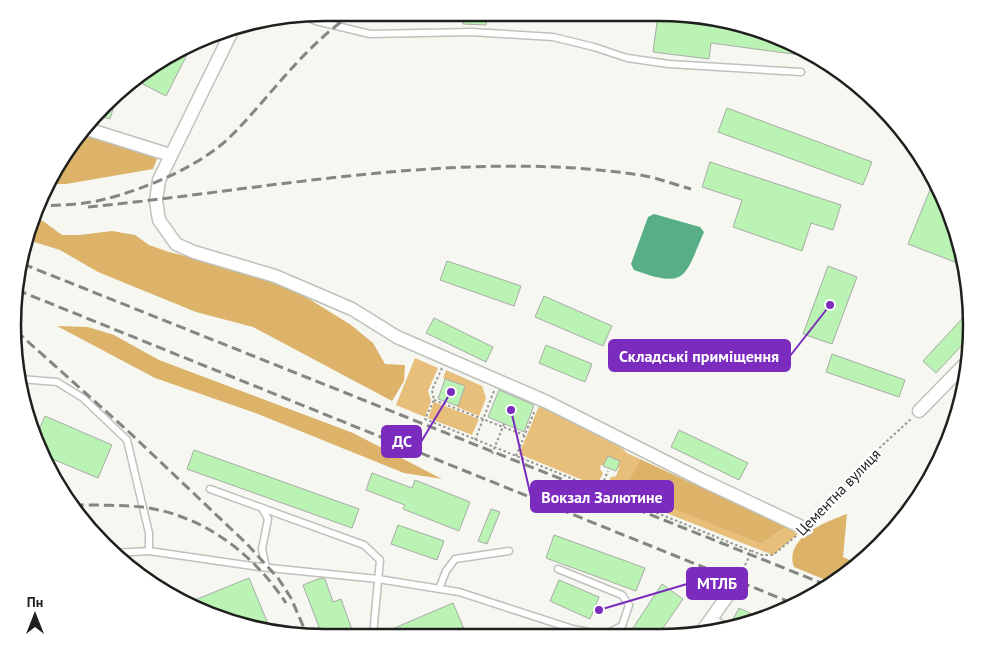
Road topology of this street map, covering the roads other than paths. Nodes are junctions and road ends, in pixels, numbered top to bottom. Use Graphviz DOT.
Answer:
graph roads {
  1 [pos="318,21"];
  2 [pos="229,36"];
  3 [pos="801,72"];
  4 [pos="92,131"];
  5 [pos="170,155"];
  6 [pos="959,370"];
  7 [pos="26,380"];
  8 [pos="919,410"];
  9 [pos="210,489"];
  10 [pos="262,508"];
  11 [pos="806,529"];
  12 [pos="149,551"];
  13 [pos="509,551"];
  14 [pos="124,552"];
  15 [pos="266,567"];
  16 [pos="558,570"];
  17 [pos="378,579"];
  18 [pos="439,589"];
  19 [pos="731,591"];
  20 [pos="718,622"];
  21 [pos="374,629"];
  22 [pos="573,629"];
  23 [pos="617,629"];
  1 -- 3 [label="lane"];
  2 -- 5 [label="street"];
  4 -- 5 [label="street"];
  5 -- 11 [label="street"];
  6 -- 8 [label="street"];
  7 -- 12 [label="lane"];
  9 -- 10 [label="lane"];
  10 -- 15 [label="lane"];
  10 -- 17 [label="lane"];
  12 -- 14 [label="lane"];
  12 -- 15 [label="lane"];
  13 -- 18 [label="lane"];
  15 -- 17 [label="lane"];
  16 -- 23 [label="lane"];
  17 -- 18 [label="lane"];
  17 -- 21 [label="lane"];
  18 -- 22 [label="lane"];
  19 -- 20 [label="street"];
}
